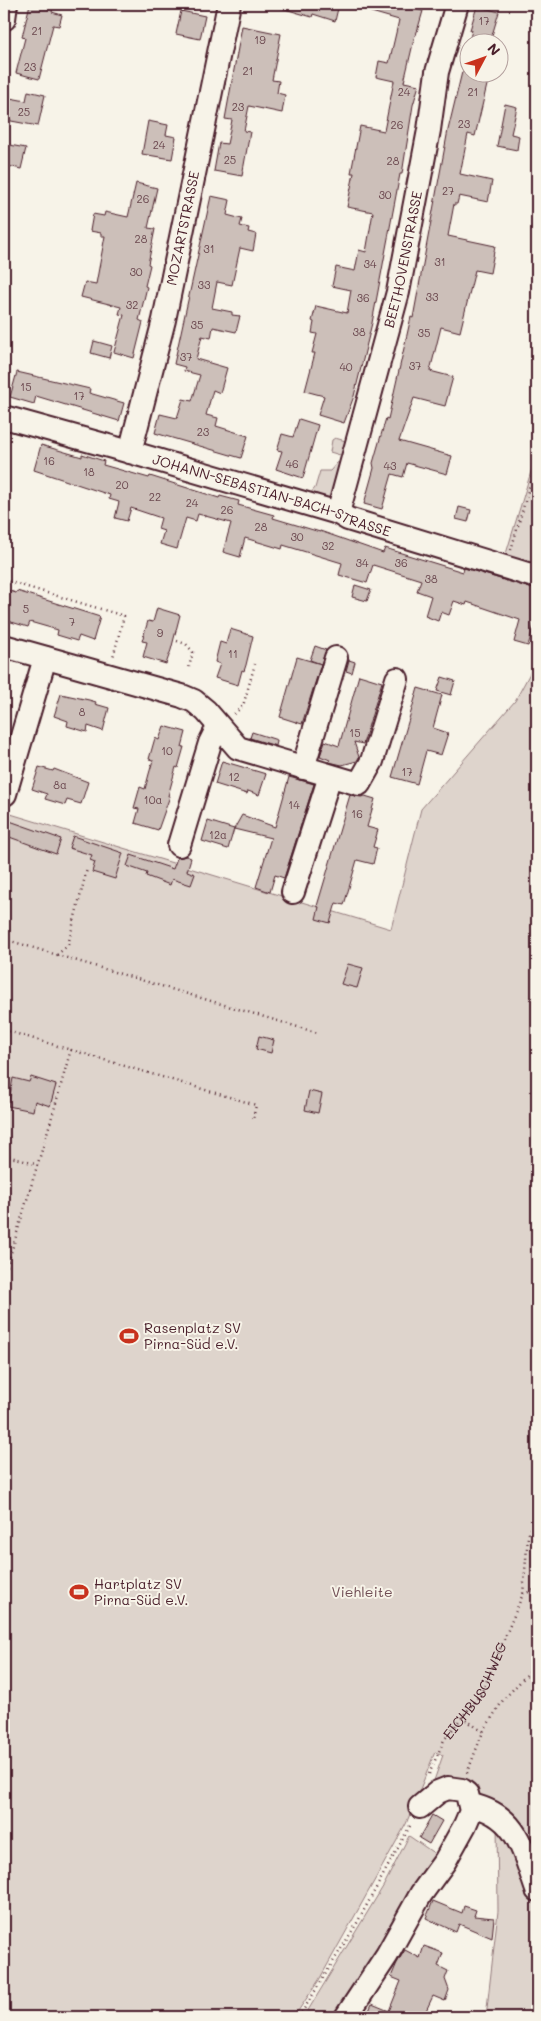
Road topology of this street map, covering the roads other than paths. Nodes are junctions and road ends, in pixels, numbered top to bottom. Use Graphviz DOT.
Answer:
graph roads {
  1 [pos="6,4"];
  2 [pos="229,4"];
  3 [pos="457,4"];
  4 [pos="4,19"];
  5 [pos="4,417"];
  6 [pos="130,452"];
  7 [pos="338,513"];
  8 [pos="537,577"];
  9 [pos="4,646"];
  10 [pos="44,658"];
  11 [pos="336,658"];
  12 [pos="397,680"];
  13 [pos="218,727"];
  14 [pos="303,768"];
  15 [pos="330,776"];
  16 [pos="5,794"];
  17 [pos="180,846"];
  18 [pos="293,892"];
  19 [pos="464,1797"];
  20 [pos="420,1808"];
  21 [pos="537,1890"];
  22 [pos="346,2017"];
  1 -- 4 [label="street"];
  2 -- 6 [label="street, MOZARTSTRASSE"];
  3 -- 7 [label="street, BEETHOVENSTRASSE"];
  5 -- 6 [label="street, JOHANN-SEBASTIAN-BACH-STRASSE"];
  6 -- 7 [label="street, JOHANN-SEBASTIAN-BACH-STRASSE"];
  7 -- 8 [label="street, JOHANN-SEBASTIAN-BACH-STRASSE"];
  9 -- 10 [label="street"];
  10 -- 13 [label="street"];
  10 -- 16 [label="street"];
  11 -- 14 [label="street"];
  12 -- 15 [label="street"];
  13 -- 14 [label="street"];
  13 -- 17 [label="street"];
  14 -- 15 [label="street"];
  15 -- 18 [label="street"];
  19 -- 20 [label="street"];
  19 -- 21 [label="street"];
  19 -- 22 [label="street"];
}
